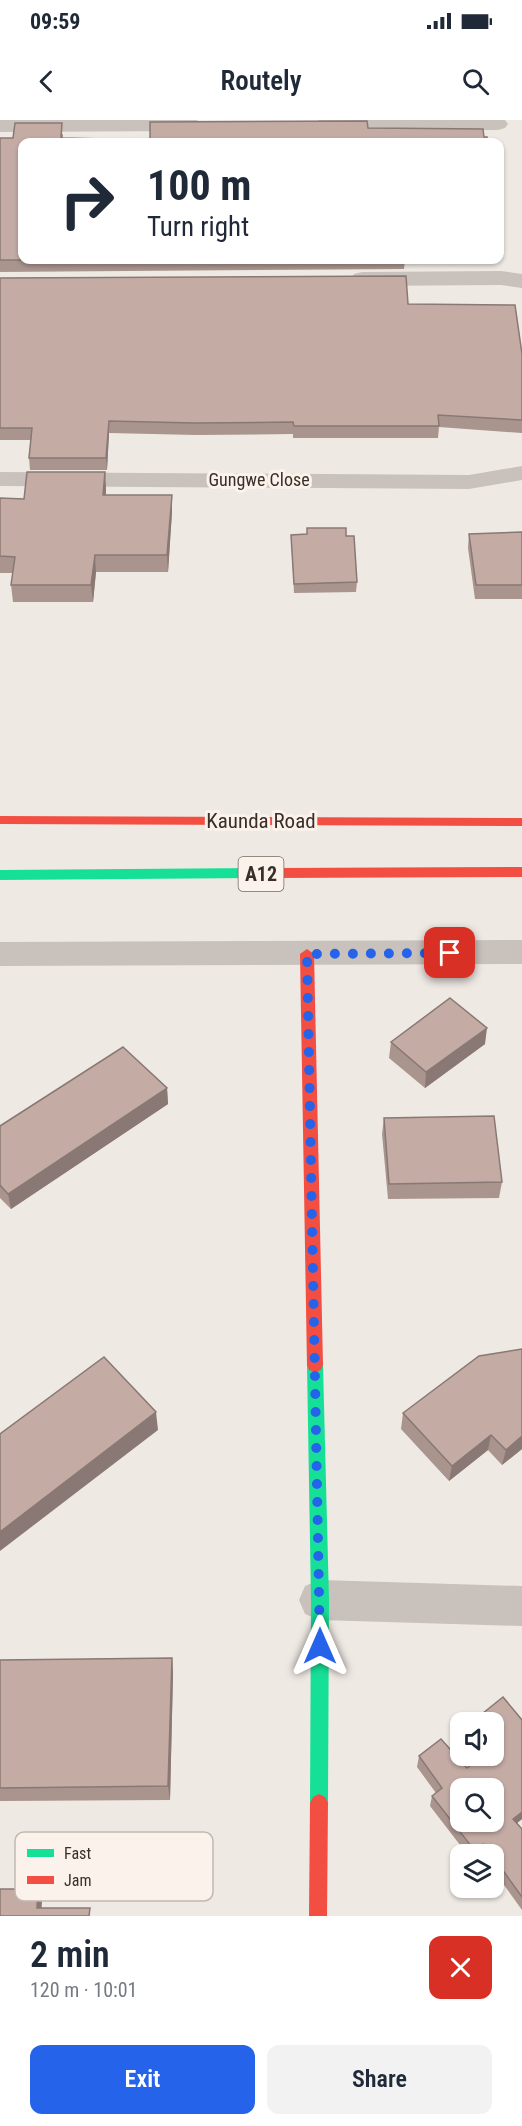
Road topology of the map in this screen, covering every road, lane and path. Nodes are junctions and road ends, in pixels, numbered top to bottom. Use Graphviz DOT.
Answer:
graph roads {
  1 [pos="498,124"];
  2 [pos="213,125"];
  3 [pos="308,125"];
  4 [pos="0,126"];
  5 [pos="346,279"];
  6 [pos="522,282"];
  7 [pos="520,473"];
  8 [pos="0,479"];
  9 [pos="0,820"];
  10 [pos="522,822"];
  11 [pos="522,872"];
  12 [pos="0,875"];
  13 [pos="522,952"];
  14 [pos="0,954"];
  15 [pos="307,954"];
  16 [pos="320,1600"];
  17 [pos="522,1606"];
  18 [pos="318,1916"];
  1 -- 3 [label="street"];
  2 -- 4 [label="street"];
  5 -- 6 [label="street"];
  7 -- 8 [label="street, Gungwe Close"];
  9 -- 10 [label="main road, Kaunda Road"];
  11 -- 12 [label="main road, A12"];
  13 -- 15 [label="street"];
  14 -- 15 [label="street"];
  15 -- 16 [label="main road"];
  16 -- 17 [label="street"];
  16 -- 18 [label="main road"];
}
